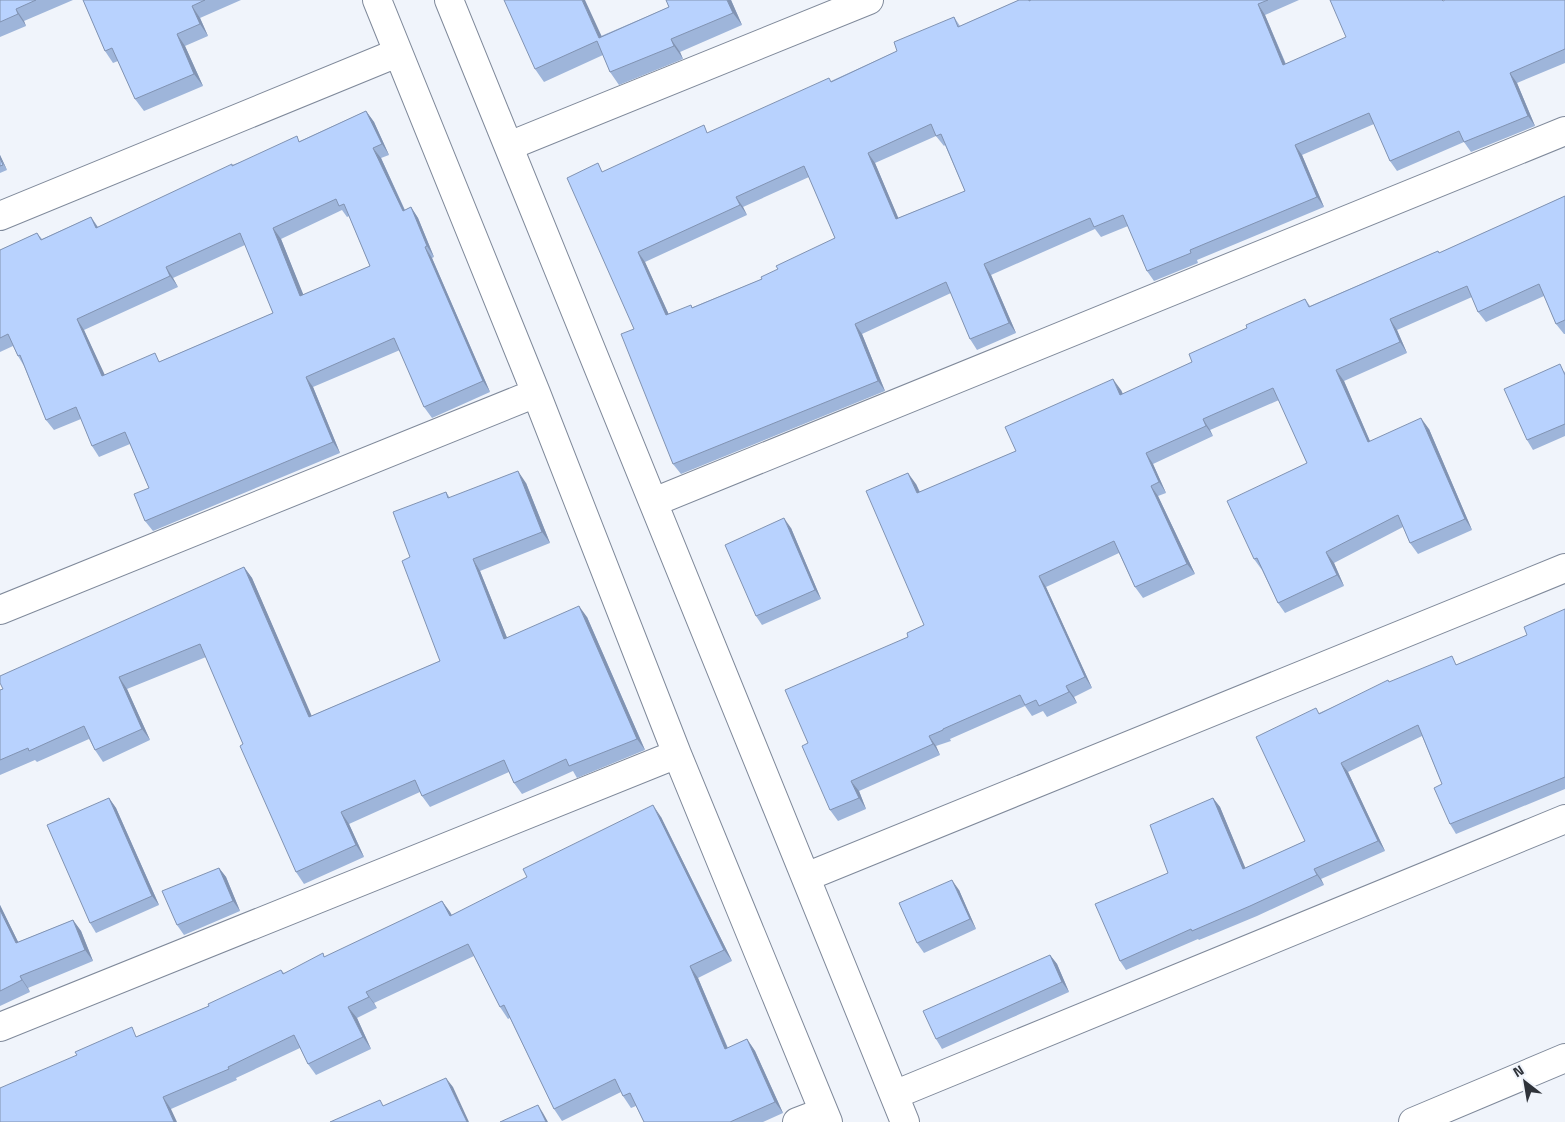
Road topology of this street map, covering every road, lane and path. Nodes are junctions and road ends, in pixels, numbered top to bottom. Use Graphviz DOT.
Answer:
graph roads {
  1 [pos="377,0"];
  2 [pos="449,0"];
  3 [pos="869,0"];
  4 [pos="397,52"];
  5 [pos="1565,131"];
  6 [pos="509,146"];
  7 [pos="0,216"];
  8 [pos="536,393"];
  9 [pos="654,502"];
  10 [pos="1565,568"];
  11 [pos="0,610"];
  12 [pos="677,754"];
  13 [pos="1565,819"];
  14 [pos="806,877"];
  15 [pos="0,1027"];
  16 [pos="1565,1058"];
  17 [pos="894,1095"];
  18 [pos="826,1117"];
  19 [pos="797,1122"];
  20 [pos="906,1122"];
  21 [pos="1413,1122"];
  1 -- 4 [label="street"];
  2 -- 6 [label="street"];
  3 -- 6 [label="street"];
  4 -- 7 [label="street"];
  4 -- 8 [label="street"];
  5 -- 9 [label="street"];
  6 -- 9 [label="street"];
  8 -- 11 [label="street"];
  8 -- 12 [label="street"];
  9 -- 14 [label="street"];
  10 -- 14 [label="street"];
  12 -- 15 [label="street"];
  12 -- 18 [label="street"];
  13 -- 17 [label="street"];
  14 -- 17 [label="street"];
  16 -- 21 [label="street"];
  17 -- 20 [label="street"];
  18 -- 19 [label="street"];
}
